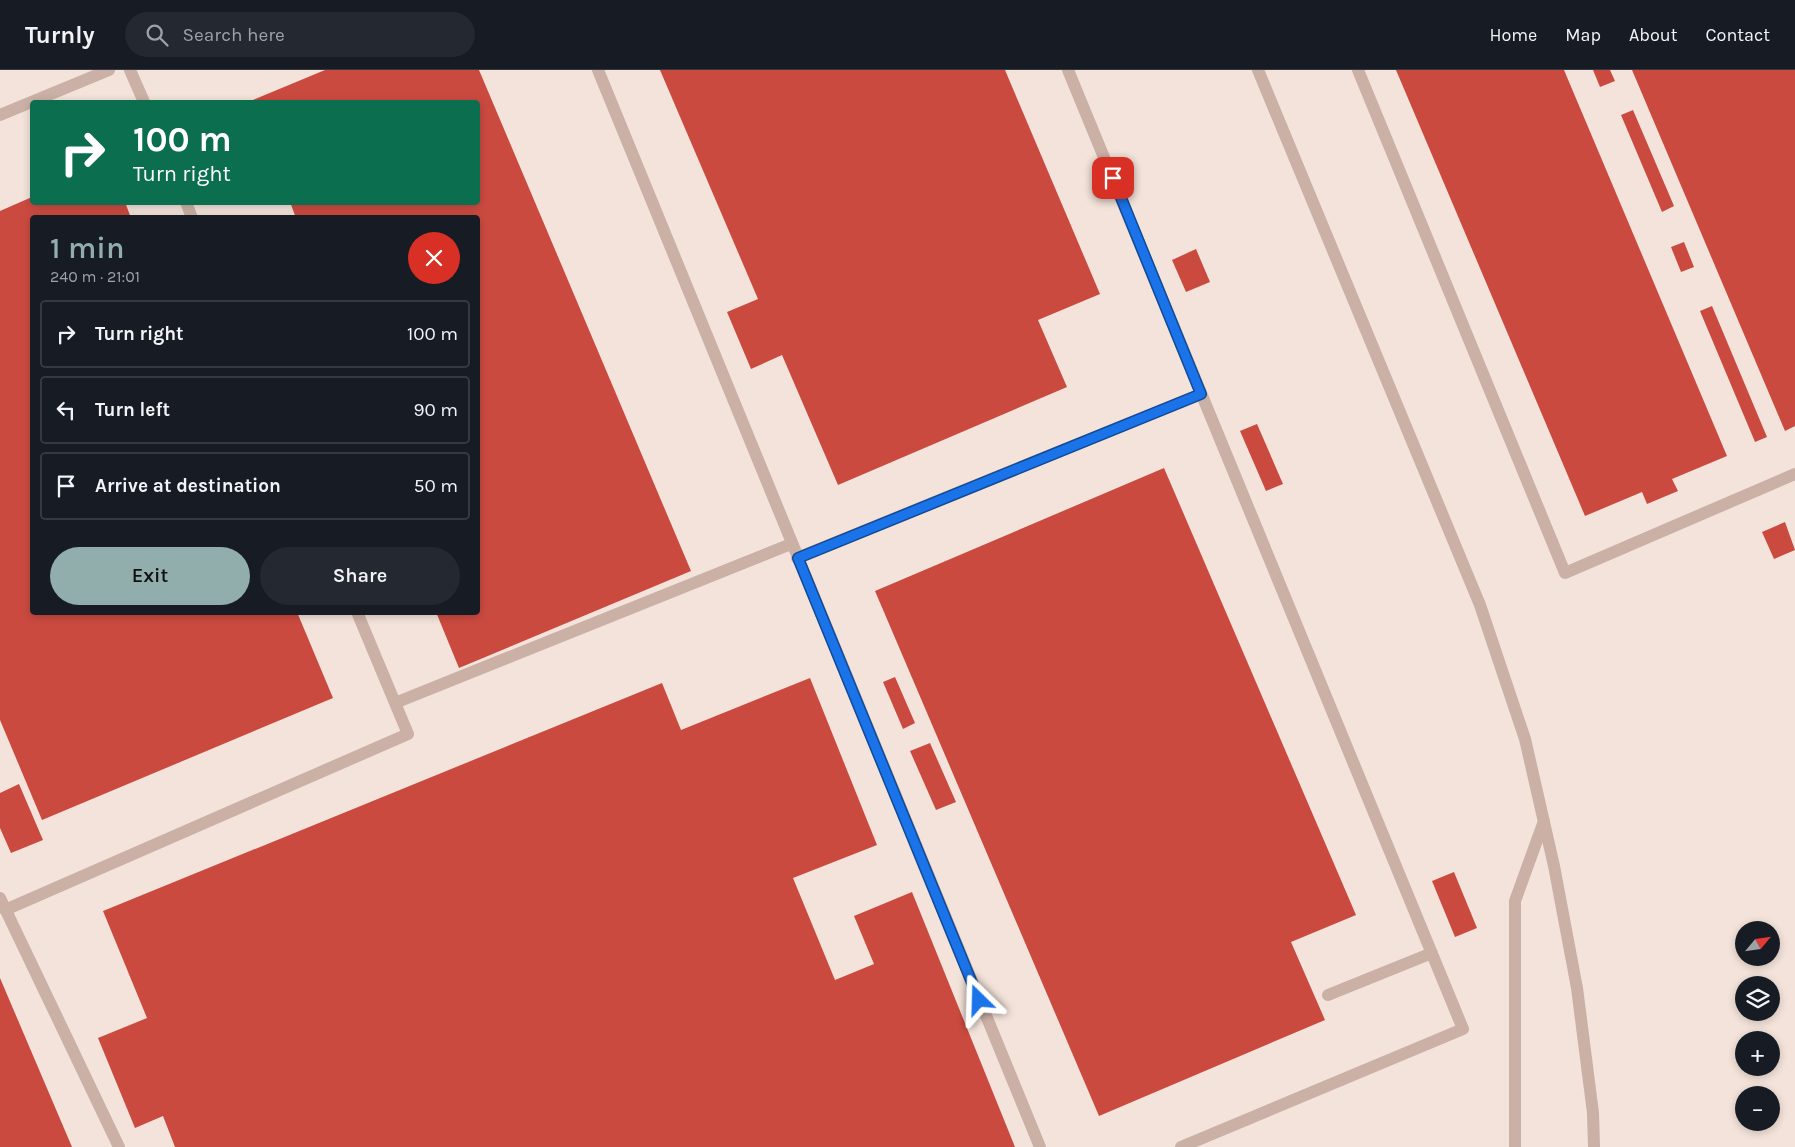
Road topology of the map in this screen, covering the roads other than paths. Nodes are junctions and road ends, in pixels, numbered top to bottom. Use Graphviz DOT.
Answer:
graph roads {
  1 [pos="109,70"];
  2 [pos="130,70"];
  3 [pos="598,70"];
  4 [pos="1068,70"];
  5 [pos="1258,70"];
  6 [pos="1358,70"];
  7 [pos="36,100"];
  8 [pos="143,100"];
  9 [pos="30,103"];
  10 [pos="0,115"];
  11 [pos="1201,394"];
  12 [pos="1795,474"];
  13 [pos="791,544"];
  14 [pos="798,558"];
  15 [pos="358,615"];
  16 [pos="395,703"];
  17 [pos="1544,821"];
  18 [pos="0,898"];
  19 [pos="5,910"];
  20 [pos="1432,954"];
  21 [pos="1328,995"];
  22 [pos="119,1147"];
  23 [pos="1040,1147"];
  24 [pos="1181,1147"];
  25 [pos="1515,1147"];
  26 [pos="1594,1147"];
  1 -- 7 [label="street"];
  2 -- 8 [label="street"];
  3 -- 13 [label="street"];
  4 -- 11 [label="street"];
  5 -- 17 [label="street"];
  6 -- 12 [label="street"];
  9 -- 10 [label="street"];
  11 -- 14 [label="street"];
  11 -- 20 [label="street"];
  13 -- 14 [label="street"];
  13 -- 16 [label="street"];
  14 -- 23 [label="street"];
  15 -- 16 [label="street"];
  16 -- 19 [label="street"];
  17 -- 25 [label="street"];
  17 -- 26 [label="street"];
  18 -- 19 [label="street"];
  19 -- 22 [label="street"];
  20 -- 21 [label="street"];
  20 -- 24 [label="street"];
}
